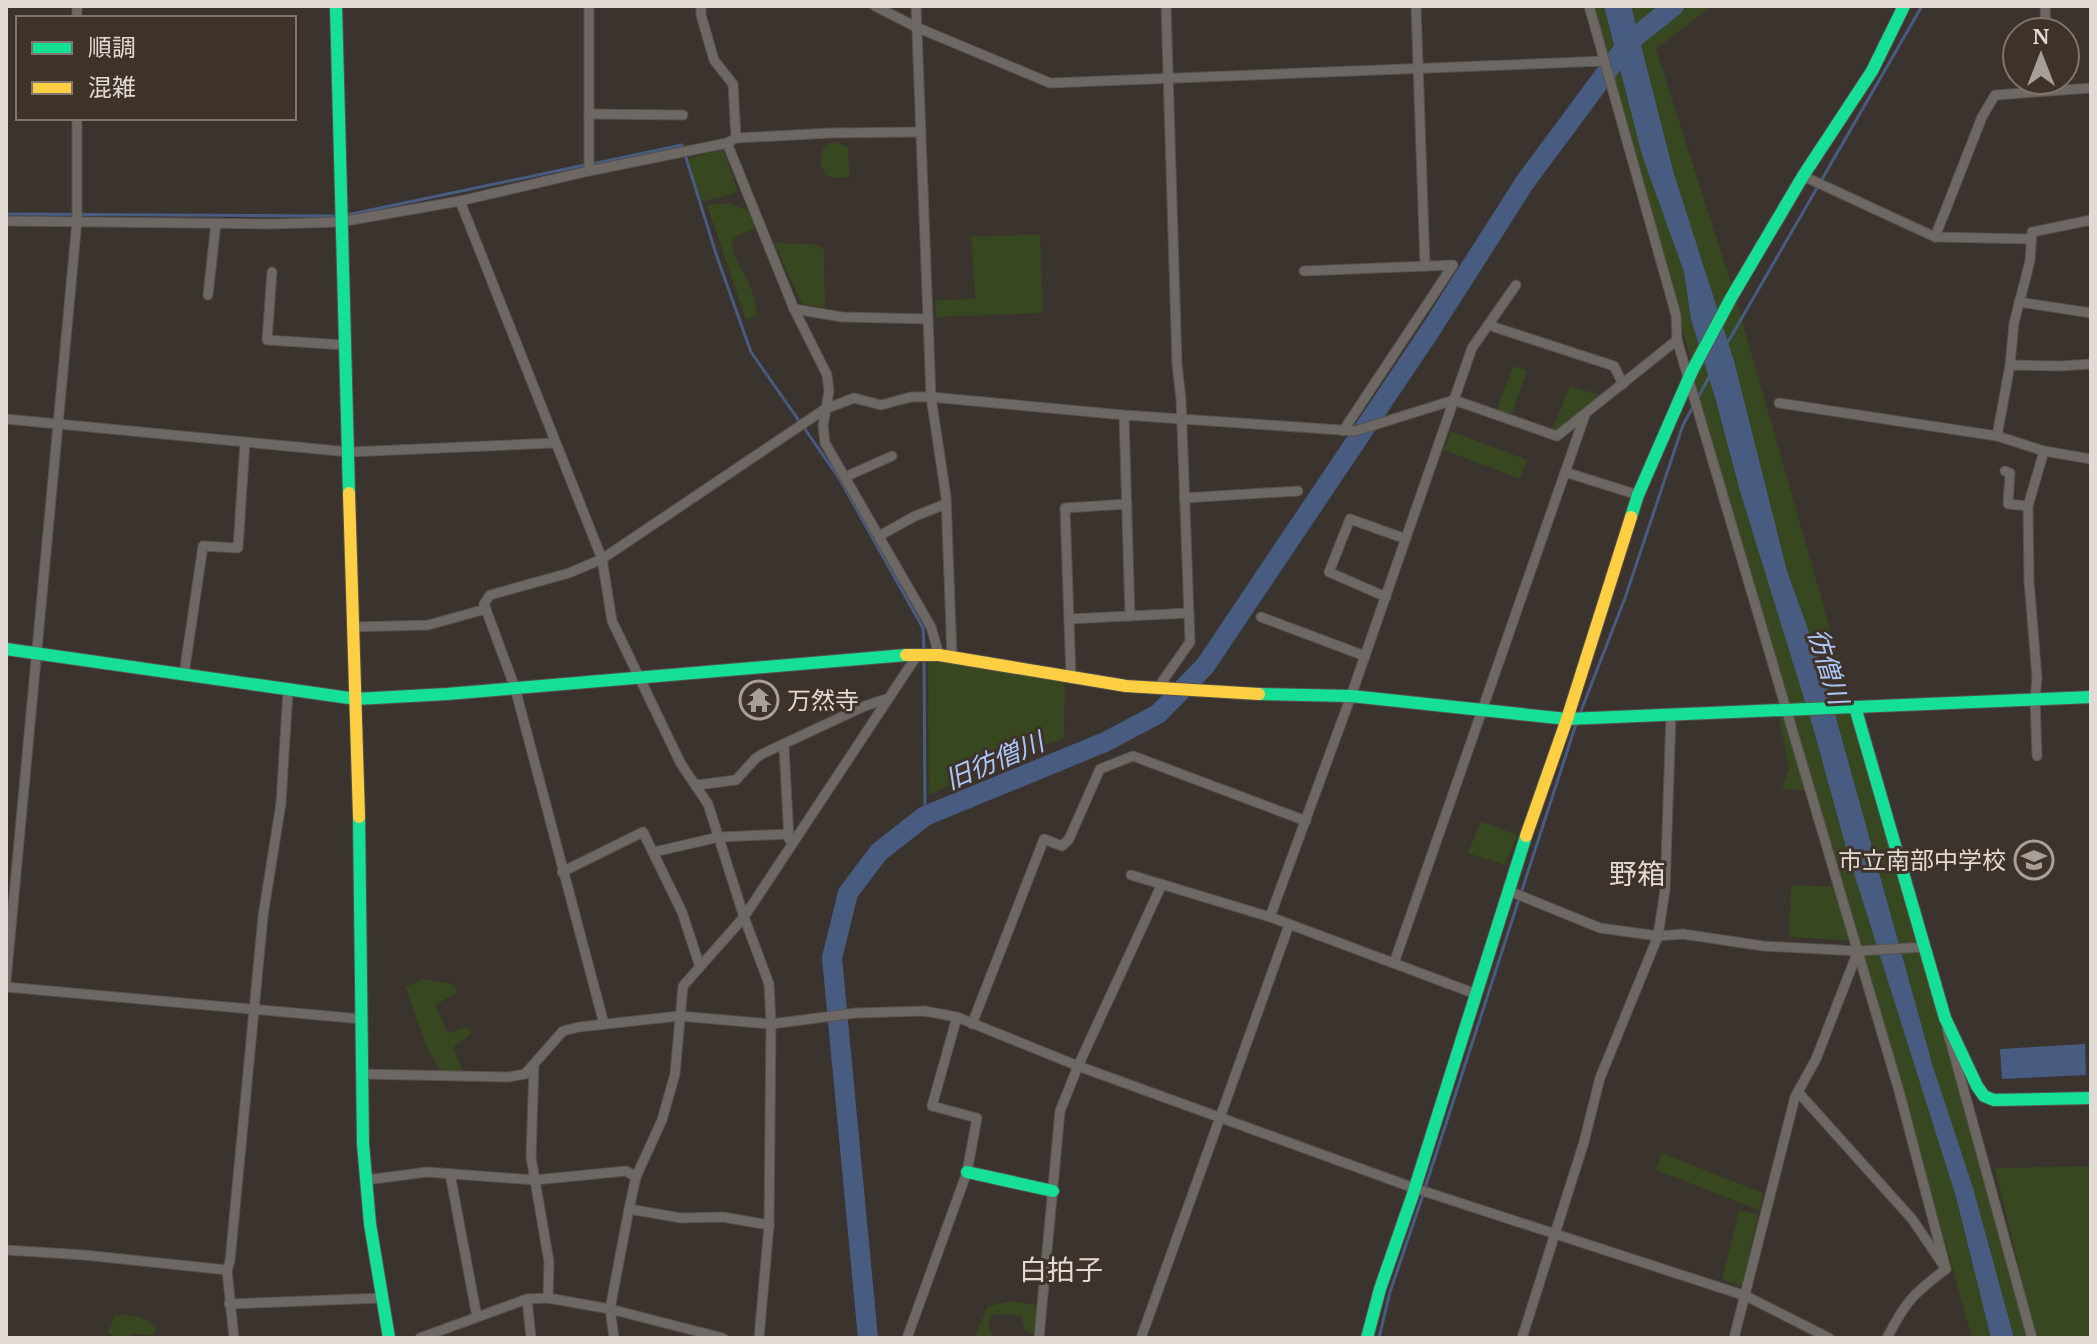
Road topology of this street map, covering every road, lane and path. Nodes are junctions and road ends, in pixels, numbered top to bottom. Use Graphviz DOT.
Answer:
graph roads {
  1 [pos="336,6"];
  2 [pos="589,6"];
  3 [pos="701,6"];
  4 [pos="875,6"];
  5 [pos="916,6"];
  6 [pos="1166,6"];
  7 [pos="1416,6"];
  8 [pos="1589,6"];
  9 [pos="1904,6"];
  10 [pos="916,27"];
  11 [pos="1605,61"];
  12 [pos="1418,69"];
  13 [pos="1169,78"];
  14 [pos="2001,95"];
  15 [pos="589,114"];
  16 [pos="683,115"];
  17 [pos="77,120"];
  18 [pos="921,132"];
  19 [pos="731,141"];
  20 [pos="589,166"];
  21 [pos="1803,176"];
  22 [pos="460,201"];
  23 [pos="340,216"];
  24 [pos="2091,220"];
  25 [pos="6,221"];
  26 [pos="77,221"];
  27 [pos="216,223"];
  28 [pos="1935,237"];
  29 [pos="2031,239"];
  30 [pos="1425,266"];
  31 [pos="1304,271"];
  32 [pos="272,272"];
  33 [pos="1516,285"];
  34 [pos="208,295"];
  35 [pos="2019,302"];
  36 [pos="794,309"];
  37 [pos="2091,313"];
  38 [pos="928,319"];
  39 [pos="1488,325"];
  40 [pos="1677,340"];
  41 [pos="345,345"];
  42 [pos="2091,364"];
  43 [pos="2010,365"];
  44 [pos="1691,375"];
  45 [pos="1623,384"];
  46 [pos="931,397"];
  47 [pos="1454,400"];
  48 [pos="1779,403"];
  49 [pos="825,409"];
  50 [pos="1124,415"];
  51 [pos="1585,415"];
  52 [pos="6,419"];
  53 [pos="1181,419"];
  54 [pos="59,424"];
  55 [pos="1343,431"];
  56 [pos="1997,436"];
  57 [pos="245,442"];
  58 [pos="554,443"];
  59 [pos="2044,451"];
  60 [pos="349,452"];
  61 [pos="892,456"];
  62 [pos="2091,459"];
  63 [pos="2005,471"];
  64 [pos="1565,472"];
  65 [pos="845,477"];
  66 [pos="1298,491"];
  67 [pos="1638,495"];
  68 [pos="1184,498"];
  69 [pos="946,504"];
  70 [pos="1127,504"];
  71 [pos="2028,506"];
  72 [pos="879,536"];
  73 [pos="1406,539"];
  74 [pos="602,559"];
  75 [pos="1386,597"];
  76 [pos="486,609"];
  77 [pos="1189,613"];
  78 [pos="1130,616"];
  79 [pos="1261,617"];
  80 [pos="1069,619"];
  81 [pos="353,627"];
  82 [pos="6,649"];
  83 [pos="37,654"];
  84 [pos="932,655"];
  85 [pos="1365,656"];
  86 [pos="184,674"];
  87 [pos="1071,677"];
  88 [pos="639,679"];
  89 [pos="515,688"];
  90 [pos="1157,689"];
  91 [pos="288,690"];
  92 [pos="1351,696"];
  93 [pos="2091,697"];
  94 [pos="889,698"];
  95 [pos="356,699"];
  96 [pos="2035,699"];
  97 [pos="1852,708"];
  98 [pos="1482,710"];
  99 [pos="1787,710"];
  100 [pos="1671,715"];
  101 [pos="1567,719"];
  102 [pos="784,747"];
  103 [pos="2037,756"];
  104 [pos="697,785"];
  105 [pos="1306,821"];
  106 [pos="788,834"];
  107 [pos="719,837"];
  108 [pos="791,846"];
  109 [pos="654,852"];
  110 [pos="562,872"];
  111 [pos="1131,875"];
  112 [pos="1162,884"];
  113 [pos="1509,891"];
  114 [pos="744,917"];
  115 [pos="1270,917"];
  116 [pos="1289,925"];
  117 [pos="1658,936"];
  118 [pos="1924,947"];
  119 [pos="1860,951"];
  120 [pos="1394,963"];
  121 [pos="700,967"];
  122 [pos="6,981"];
  123 [pos="6,987"];
  124 [pos="1476,994"];
  125 [pos="253,1011"];
  126 [pos="679,1016"];
  127 [pos="957,1017"];
  128 [pos="1945,1018"];
  129 [pos="362,1019"];
  130 [pos="604,1024"];
  131 [pos="771,1024"];
  132 [pos="972,1024"];
  133 [pos="534,1064"];
  134 [pos="1078,1066"];
  135 [pos="362,1074"];
  136 [pos="1798,1092"];
  137 [pos="2091,1098"];
  138 [pos="1220,1119"];
  139 [pos="967,1172"];
  140 [pos="450,1174"];
  141 [pos="636,1177"];
  142 [pos="366,1180"];
  143 [pos="535,1180"];
  144 [pos="1414,1188"];
  145 [pos="1053,1191"];
  146 [pos="629,1209"];
  147 [pos="769,1225"];
  148 [pos="1555,1235"];
  149 [pos="6,1250"];
  150 [pos="1946,1269"];
  151 [pos="227,1270"];
  152 [pos="1746,1296"];
  153 [pos="382,1298"];
  154 [pos="548,1298"];
  155 [pos="527,1299"];
  156 [pos="229,1304"];
  157 [pos="610,1309"];
  158 [pos="477,1317"];
  159 [pos="234,1338"];
  160 [pos="389,1338"];
  161 [pos="420,1338"];
  162 [pos="531,1338"];
  163 [pos="614,1338"];
  164 [pos="723,1338"];
  165 [pos="759,1338"];
  166 [pos="907,1338"];
  167 [pos="1039,1338"];
  168 [pos="1141,1338"];
  169 [pos="1367,1338"];
  170 [pos="1522,1338"];
  171 [pos="1734,1338"];
  172 [pos="1829,1338"];
  173 [pos="1887,1338"];
  174 [pos="2032,1338"];
  1 -- 23 [label="street"];
  2 -- 15 [label="street"];
  3 -- 19 [label="street"];
  4 -- 10 [label="street"];
  5 -- 10 [label="street"];
  6 -- 13 [label="street"];
  7 -- 12 [label="street"];
  8 -- 11 [label="street"];
  9 -- 21 [label="street"];
  10 -- 13 [label="street"];
  10 -- 18 [label="street"];
  11 -- 12 [label="street"];
  11 -- 40 [label="street"];
  12 -- 13 [label="street"];
  12 -- 30 [label="street"];
  13 -- 53 [label="street"];
  14 -- 28 [label="street"];
  15 -- 16 [label="street"];
  15 -- 20 [label="street"];
  17 -- 26 [label="street"];
  18 -- 19 [label="street"];
  18 -- 38 [label="street"];
  19 -- 20 [label="street"];
  19 -- 36 [label="street"];
  20 -- 22 [label="street"];
  21 -- 28 [label="street"];
  21 -- 44 [label="street"];
  22 -- 23 [label="street"];
  22 -- 58 [label="street"];
  23 -- 27 [label="street"];
  23 -- 41 [label="street"];
  24 -- 29 [label="street"];
  25 -- 26 [label="street"];
  26 -- 27 [label="street"];
  26 -- 54 [label="street"];
  27 -- 34 [label="street"];
  28 -- 29 [label="street"];
  29 -- 35 [label="street"];
  30 -- 31 [label="street"];
  30 -- 55 [label="street"];
  32 -- 41 [label="street"];
  33 -- 39 [label="street"];
  35 -- 37 [label="street"];
  35 -- 43 [label="street"];
  36 -- 38 [label="street"];
  36 -- 49 [label="street"];
  38 -- 46 [label="street"];
  39 -- 45 [label="street"];
  39 -- 47 [label="street"];
  40 -- 44 [label="street"];
  40 -- 45 [label="street"];
  41 -- 60 [label="street"];
  42 -- 43 [label="street"];
  43 -- 56 [label="street"];
  44 -- 67 [label="street"];
  44 -- 99 [label="street"];
  45 -- 51 [label="street"];
  46 -- 49 [label="street"];
  46 -- 50 [label="street"];
  46 -- 69 [label="street"];
  47 -- 51 [label="street"];
  47 -- 55 [label="street"];
  47 -- 73 [label="street"];
  48 -- 56 [label="street"];
  49 -- 65 [label="street"];
  49 -- 74 [label="street"];
  50 -- 53 [label="street"];
  50 -- 70 [label="street"];
  51 -- 64 [label="street"];
  52 -- 54 [label="street"];
  53 -- 55 [label="street"];
  53 -- 68 [label="street"];
  54 -- 57 [label="street"];
  54 -- 83 [label="street"];
  56 -- 59 [label="street"];
  57 -- 60 [label="street"];
  57 -- 86 [label="street"];
  58 -- 60 [label="street"];
  58 -- 74 [label="street"];
  59 -- 62 [label="street"];
  59 -- 71 [label="street"];
  60 -- 81 [label="street"];
  61 -- 65 [label="street"];
  63 -- 71 [label="street"];
  64 -- 67 [label="street"];
  64 -- 98 [label="street"];
  65 -- 72 [label="street"];
  66 -- 68 [label="street"];
  67 -- 101 [label="street"];
  68 -- 77 [label="street"];
  69 -- 72 [label="street"];
  69 -- 84 [label="street"];
  70 -- 78 [label="street"];
  70 -- 80 [label="street"];
  71 -- 96 [label="street"];
  72 -- 84 [label="street"];
  73 -- 75 [label="street"];
  73 -- 75 [label="street"];
  74 -- 76 [label="street"];
  74 -- 88 [label="street"];
  75 -- 85 [label="street"];
  76 -- 81 [label="street"];
  76 -- 89 [label="street"];
  77 -- 78 [label="street"];
  77 -- 90 [label="street"];
  78 -- 80 [label="street"];
  79 -- 85 [label="street"];
  80 -- 87 [label="street"];
  81 -- 95 [label="street"];
  82 -- 83 [label="street"];
  83 -- 86 [label="street"];
  83 -- 122 [label="street"];
  84 -- 87 [label="street"];
  84 -- 88 [label="street"];
  84 -- 94 [label="street"];
  85 -- 92 [label="street"];
  86 -- 91 [label="street"];
  87 -- 90 [label="street"];
  88 -- 89 [label="street"];
  88 -- 104 [label="street"];
  89 -- 95 [label="street"];
  89 -- 110 [label="street"];
  90 -- 92 [label="street"];
  91 -- 95 [label="street"];
  91 -- 125 [label="street"];
  92 -- 98 [label="street"];
  92 -- 105 [label="street"];
  93 -- 96 [label="street"];
  94 -- 102 [label="street"];
  94 -- 108 [label="street"];
  95 -- 129 [label="street"];
  96 -- 97 [label="street"];
  96 -- 103 [label="street"];
  97 -- 99 [label="street"];
  97 -- 118 [label="street"];
  98 -- 101 [label="street"];
  98 -- 120 [label="street"];
  99 -- 100 [label="street"];
  99 -- 119 [label="street"];
  100 -- 101 [label="street"];
  100 -- 117 [label="street"];
  101 -- 113 [label="street"];
  102 -- 104 [label="street"];
  102 -- 106 [label="street"];
  104 -- 107 [label="street"];
  105 -- 115 [label="street"];
  105 -- 132 [label="street"];
  106 -- 107 [label="street"];
  106 -- 108 [label="street"];
  107 -- 109 [label="street"];
  107 -- 114 [label="street"];
  108 -- 114 [label="street"];
  109 -- 110 [label="street"];
  109 -- 121 [label="street"];
  110 -- 130 [label="street"];
  111 -- 112 [label="street"];
  112 -- 115 [label="street"];
  112 -- 134 [label="street"];
  113 -- 117 [label="street"];
  113 -- 124 [label="street"];
  114 -- 121 [label="street"];
  114 -- 131 [label="street"];
  115 -- 116 [label="street"];
  116 -- 120 [label="street"];
  116 -- 138 [label="street"];
  117 -- 119 [label="street"];
  117 -- 148 [label="street"];
  118 -- 119 [label="street"];
  118 -- 128 [label="street"];
  119 -- 136 [label="street"];
  119 -- 150 [label="street"];
  120 -- 124 [label="street"];
  121 -- 126 [label="street"];
  123 -- 125 [label="street"];
  124 -- 144 [label="street"];
  125 -- 129 [label="street"];
  125 -- 151 [label="street"];
  126 -- 130 [label="street"];
  126 -- 131 [label="street"];
  126 -- 141 [label="street"];
  127 -- 131 [label="street"];
  127 -- 132 [label="street"];
  127 -- 139 [label="street"];
  128 -- 137 [label="street"];
  128 -- 174 [label="street"];
  129 -- 135 [label="street"];
  130 -- 133 [label="street"];
  131 -- 147 [label="street"];
  132 -- 134 [label="street"];
  133 -- 135 [label="street"];
  133 -- 143 [label="street"];
  134 -- 138 [label="street"];
  134 -- 145 [label="street"];
  135 -- 142 [label="street"];
  136 -- 150 [label="street"];
  136 -- 152 [label="street"];
  138 -- 144 [label="street"];
  138 -- 168 [label="street"];
  139 -- 145 [label="street"];
  139 -- 166 [label="street"];
  140 -- 142 [label="street"];
  140 -- 143 [label="street"];
  140 -- 158 [label="street"];
  141 -- 143 [label="street"];
  141 -- 146 [label="street"];
  142 -- 153 [label="street"];
  143 -- 154 [label="street"];
  144 -- 148 [label="street"];
  144 -- 169 [label="street"];
  145 -- 167 [label="street"];
  146 -- 147 [label="street"];
  146 -- 157 [label="street"];
  147 -- 165 [label="street"];
  148 -- 152 [label="street"];
  148 -- 170 [label="street"];
  149 -- 151 [label="street"];
  150 -- 173 [label="street"];
  151 -- 156 [label="street"];
  152 -- 171 [label="street"];
  152 -- 172 [label="street"];
  153 -- 156 [label="street"];
  153 -- 160 [label="street"];
  154 -- 155 [label="street"];
  154 -- 157 [label="street"];
  155 -- 158 [label="street"];
  155 -- 162 [label="street"];
  156 -- 159 [label="street"];
  157 -- 163 [label="street"];
  157 -- 164 [label="street"];
  158 -- 161 [label="street"];
}
